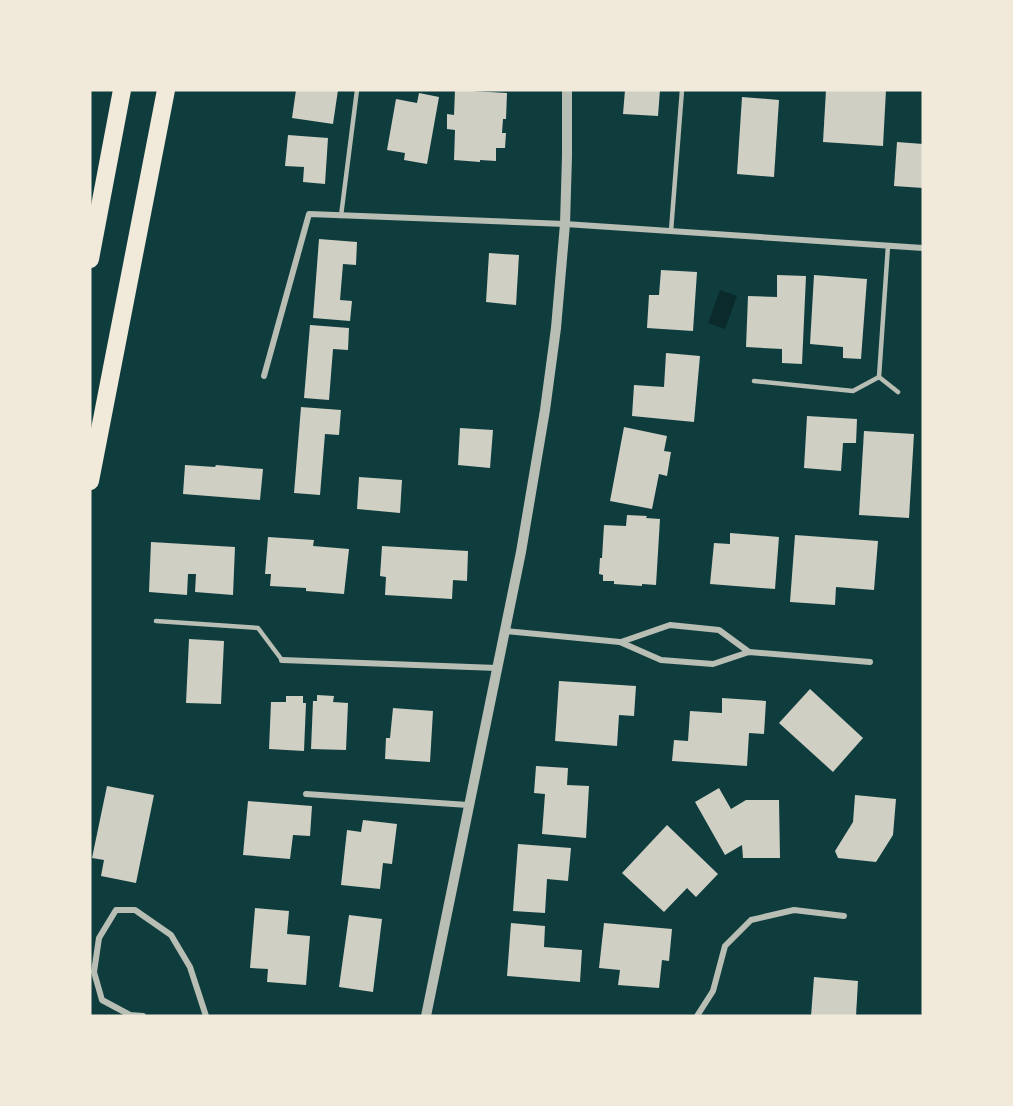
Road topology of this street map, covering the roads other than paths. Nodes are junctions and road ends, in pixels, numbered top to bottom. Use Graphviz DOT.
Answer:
graph roads {
  1 [pos="122,90"];
  2 [pos="166,90"];
  3 [pos="357,90"];
  4 [pos="567,90"];
  5 [pos="682,90"];
  6 [pos="341,216"];
  7 [pos="564,224"];
  8 [pos="671,231"];
  9 [pos="888,246"];
  10 [pos="923,248"];
  11 [pos="90,259"];
  12 [pos="264,376"];
  13 [pos="879,377"];
  14 [pos="754,381"];
  15 [pos="898,392"];
  16 [pos="90,481"];
  17 [pos="156,621"];
  18 [pos="505,631"];
  19 [pos="620,642"];
  20 [pos="749,652"];
  21 [pos="282,660"];
  22 [pos="870,662"];
  23 [pos="497,668"];
  24 [pos="306,794"];
  25 [pos="468,805"];
  26 [pos="844,916"];
  27 [pos="143,1016"];
  28 [pos="206,1016"];
  29 [pos="426,1016"];
  30 [pos="697,1016"];
  1 -- 11 [label="highway"];
  2 -- 16 [label="highway"];
  3 -- 6 [label="lane"];
  4 -- 7 [label="street"];
  5 -- 8 [label="lane"];
  6 -- 7 [label="street"];
  6 -- 12 [label="street"];
  7 -- 8 [label="street"];
  7 -- 18 [label="street"];
  8 -- 9 [label="street"];
  9 -- 10 [label="street"];
  9 -- 13 [label="lane"];
  13 -- 14 [label="lane"];
  13 -- 15 [label="lane"];
  17 -- 21 [label="lane"];
  18 -- 19 [label="street"];
  18 -- 23 [label="street"];
  19 -- 20 [label="street"];
  19 -- 20 [label="street"];
  20 -- 22 [label="street"];
  21 -- 23 [label="street"];
  23 -- 25 [label="street"];
  24 -- 25 [label="street"];
  25 -- 29 [label="street"];
  26 -- 30 [label="street"];
  27 -- 28 [label="street"];
}
